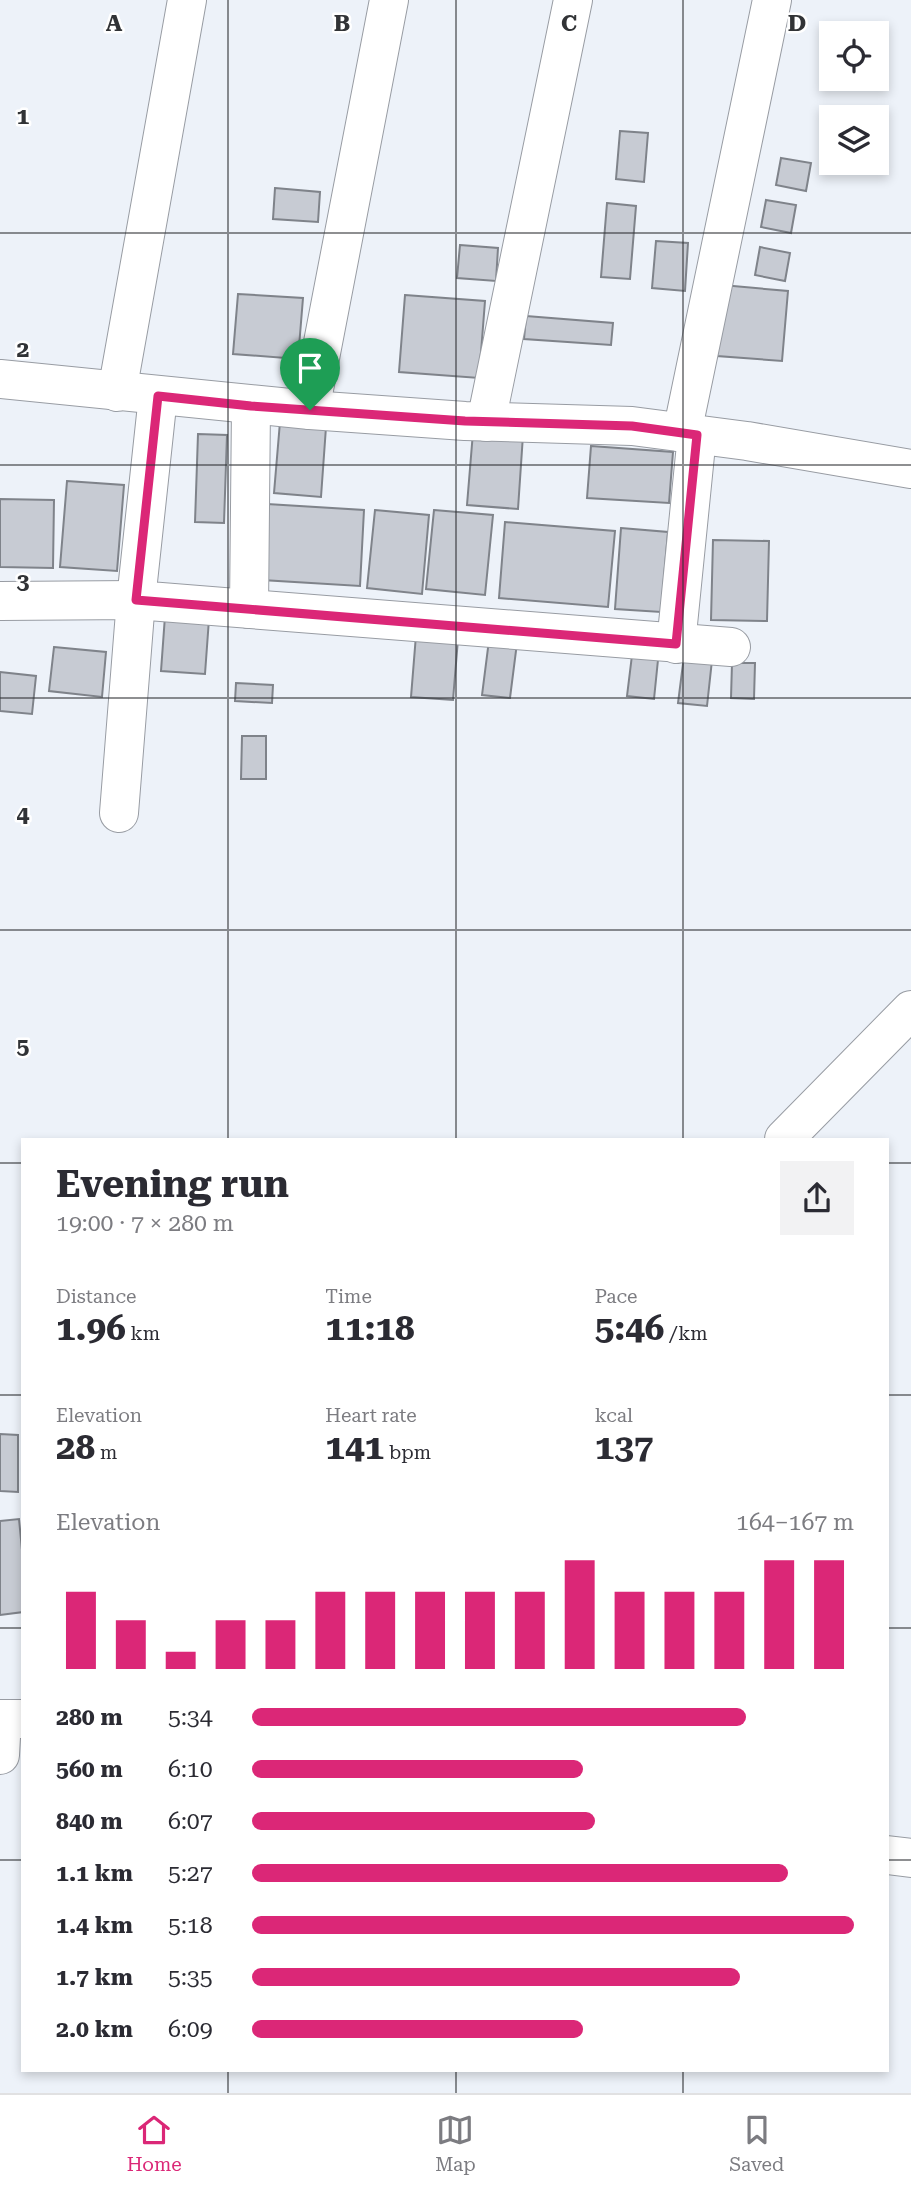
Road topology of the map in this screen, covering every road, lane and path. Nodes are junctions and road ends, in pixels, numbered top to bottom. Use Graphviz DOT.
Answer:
graph roads {
  1 [pos="187,0"];
  2 [pos="389,0"];
  3 [pos="573,0"];
  4 [pos="772,0"];
  5 [pos="0,379"];
  6 [pos="117,392"];
  7 [pos="158,396"];
  8 [pos="251,406"];
  9 [pos="310,410"];
  10 [pos="486,422"];
  11 [pos="690,434"];
  12 [pos="911,469"];
  13 [pos="136,600"];
  14 [pos="0,601"];
  15 [pos="249,609"];
  16 [pos="676,644"];
  17 [pos="731,647"];
  18 [pos="119,813"];
  19 [pos="911,1010"];
  20 [pos="785,1138"];
  21 [pos="889,1855"];
  22 [pos="911,1858"];
  1 -- 6 [label="street"];
  2 -- 9 [label="street"];
  3 -- 10 [label="street"];
  4 -- 11 [label="street"];
  5 -- 6 [label="street"];
  6 -- 7 [label="street"];
  7 -- 8 [label="street"];
  7 -- 13 [label="street"];
  8 -- 9 [label="street"];
  8 -- 15 [label="street"];
  9 -- 10 [label="street"];
  10 -- 11 [label="street"];
  11 -- 12 [label="street"];
  11 -- 16 [label="street"];
  13 -- 14 [label="street"];
  13 -- 15 [label="street"];
  13 -- 18 [label="street"];
  15 -- 16 [label="street"];
  16 -- 17 [label="street"];
  19 -- 20 [label="street"];
  21 -- 22 [label="street"];
}
